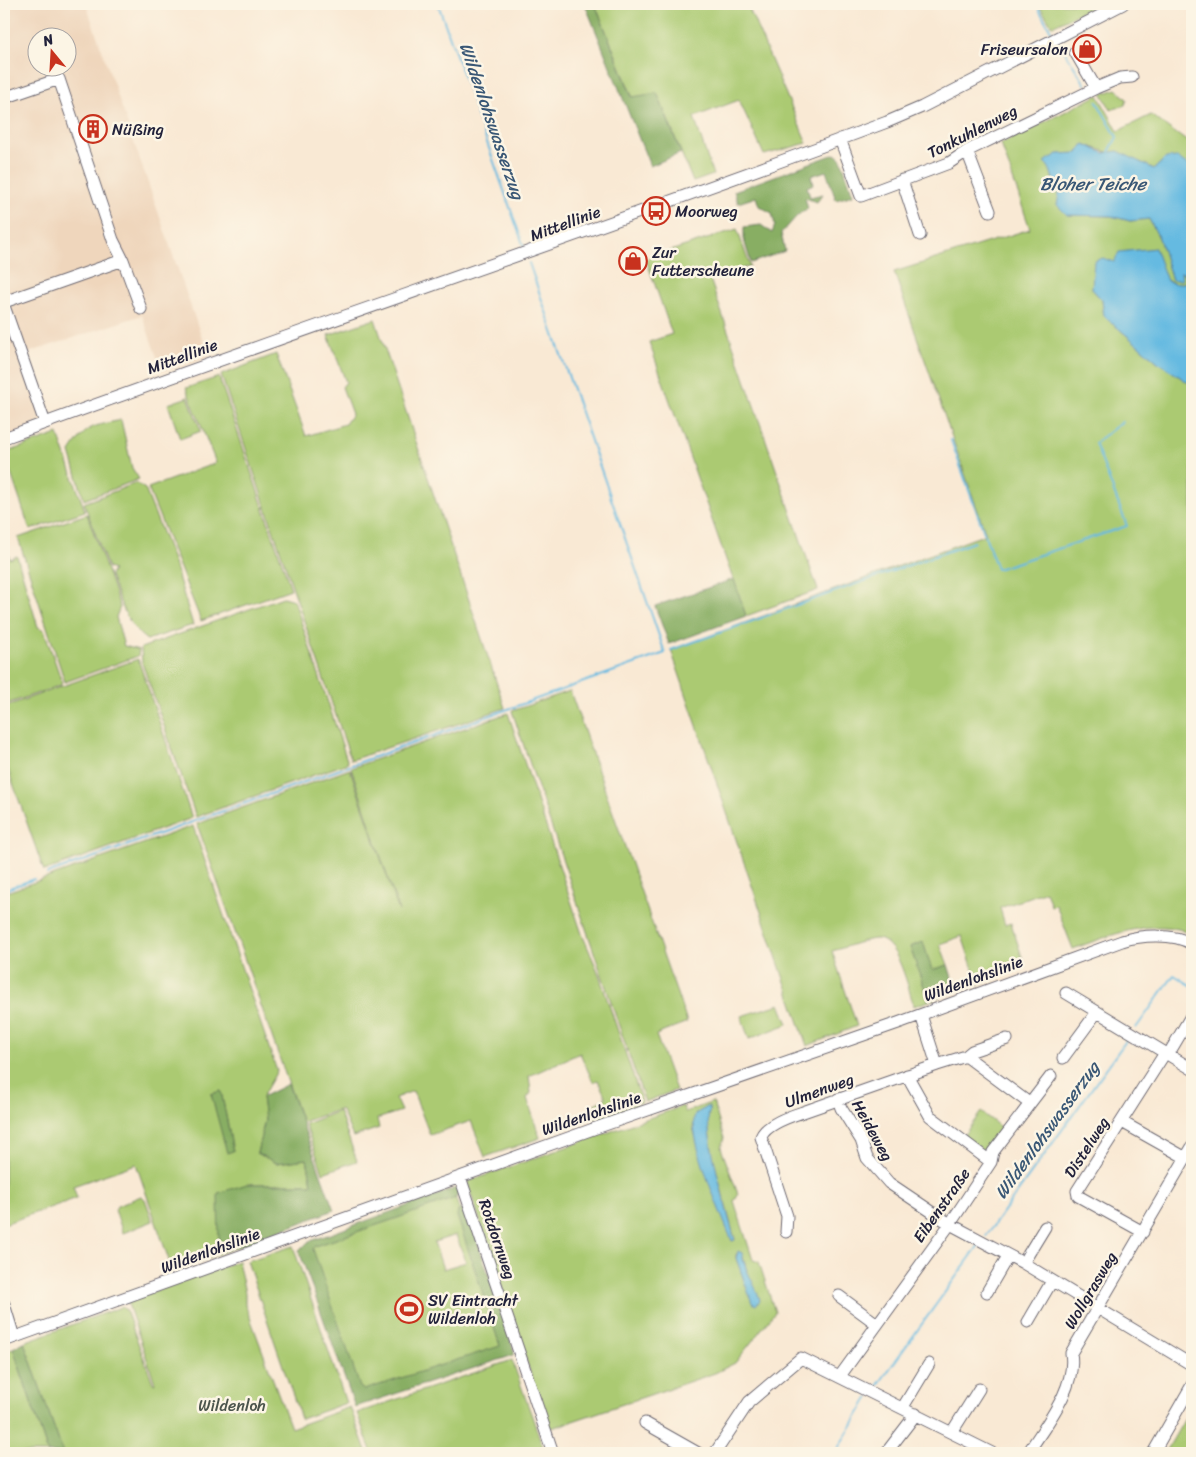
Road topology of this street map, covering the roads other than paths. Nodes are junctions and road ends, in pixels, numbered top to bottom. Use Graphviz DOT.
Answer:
graph roads {
  1 [pos="1123,4"];
  2 [pos="1075,52"];
  3 [pos="1132,77"];
  4 [pos="1096,88"];
  5 [pos="4,98"];
  6 [pos="840,139"];
  7 [pos="967,151"];
  8 [pos="902,180"];
  9 [pos="990,211"];
  10 [pos="920,235"];
  11 [pos="123,260"];
  12 [pos="4,304"];
  13 [pos="142,309"];
  14 [pos="45,423"];
  15 [pos="4,438"];
  16 [pos="1192,944"];
  17 [pos="1066,992"];
  18 [pos="1097,1012"];
  19 [pos="921,1015"];
  20 [pos="1191,1016"];
  21 [pos="1007,1039"];
  22 [pos="1167,1054"];
  23 [pos="966,1056"];
  24 [pos="1063,1058"];
  25 [pos="937,1065"];
  26 [pos="1192,1069"];
  27 [pos="907,1075"];
  28 [pos="1051,1076"];
  29 [pos="838,1099"];
  30 [pos="1029,1103"];
  31 [pos="1122,1122"];
  32 [pos="1192,1147"];
  33 [pos="1186,1158"];
  34 [pos="991,1162"];
  35 [pos="460,1177"];
  36 [pos="950,1224"];
  37 [pos="1045,1227"];
  38 [pos="786,1232"];
  39 [pos="1143,1232"];
  40 [pos="1008,1256"];
  41 [pos="1023,1263"];
  42 [pos="1052,1282"];
  43 [pos="987,1292"];
  44 [pos="839,1296"];
  45 [pos="4,1304"];
  46 [pos="1098,1309"];
  47 [pos="1028,1322"];
  48 [pos="877,1324"];
  49 [pos="9,1339"];
  50 [pos="929,1364"];
  51 [pos="1192,1365"];
  52 [pos="840,1376"];
  53 [pos="1192,1385"];
  54 [pos="978,1389"];
  55 [pos="903,1407"];
  56 [pos="916,1414"];
  57 [pos="645,1423"];
  58 [pos="952,1432"];
  59 [pos="553,1453"];
  60 [pos="698,1453"];
  61 [pos="715,1453"];
  62 [pos="886,1453"];
  63 [pos="992,1453"];
  64 [pos="1028,1453"];
  65 [pos="1153,1453"];
  1 -- 6 [label="street, Mittellinie"];
  2 -- 4 [label="street"];
  3 -- 4 [label="street, Tonkuhlenweg"];
  4 -- 7 [label="street, Tonkuhlenweg"];
  5 -- 11 [label="street"];
  6 -- 8 [label="street, Tonkuhlenweg"];
  6 -- 14 [label="street, Mittellinie"];
  7 -- 8 [label="street, Tonkuhlenweg"];
  7 -- 9 [label="street"];
  8 -- 10 [label="street"];
  11 -- 12 [label="street"];
  11 -- 13 [label="street"];
  12 -- 14 [label="street"];
  14 -- 15 [label="street, Mittellinie"];
  16 -- 19 [label="street, Wildenlohslinie"];
  17 -- 18 [label="street"];
  18 -- 22 [label="street"];
  18 -- 24 [label="street"];
  19 -- 25 [label="street"];
  19 -- 35 [label="street, Wildenlohslinie"];
  20 -- 22 [label="street, Distelweg"];
  21 -- 23 [label="street"];
  22 -- 26 [label="street"];
  22 -- 31 [label="street, Distelweg"];
  23 -- 25 [label="street"];
  23 -- 30 [label="street"];
  25 -- 27 [label="street, Ulmenweg"];
  27 -- 29 [label="street, Ulmenweg"];
  27 -- 34 [label="street"];
  28 -- 30 [label="street, Eibenstraße"];
  29 -- 36 [label="street, Heideweg"];
  29 -- 38 [label="street, Ulmenweg"];
  30 -- 34 [label="street, Eibenstraße"];
  31 -- 33 [label="street"];
  31 -- 39 [label="street, Distelweg"];
  32 -- 33 [label="street, Wollgrasweg"];
  33 -- 39 [label="street, Wollgrasweg"];
  34 -- 36 [label="street, Eibenstraße"];
  35 -- 49 [label="street, Wildenlohslinie"];
  35 -- 59 [label="street, Rotdornweg"];
  36 -- 40 [label="street, Heideweg"];
  36 -- 48 [label="street, Eibenstraße"];
  37 -- 41 [label="street"];
  39 -- 46 [label="street, Wollgrasweg"];
  40 -- 41 [label="street, Heideweg"];
  40 -- 43 [label="street"];
  41 -- 42 [label="street, Heideweg"];
  42 -- 46 [label="street, Heideweg"];
  42 -- 47 [label="street"];
  44 -- 48 [label="street"];
  45 -- 49 [label="street"];
  46 -- 51 [label="street, Heideweg"];
  46 -- 64 [label="street, Wollgrasweg"];
  48 -- 52 [label="street, Eibenstraße"];
  50 -- 55 [label="street"];
  52 -- 55 [label="street"];
  52 -- 61 [label="street"];
  53 -- 65 [label="street"];
  54 -- 58 [label="street"];
  55 -- 56 [label="street"];
  56 -- 58 [label="street"];
  56 -- 62 [label="street"];
  57 -- 60 [label="street"];
  58 -- 63 [label="street"];
}
